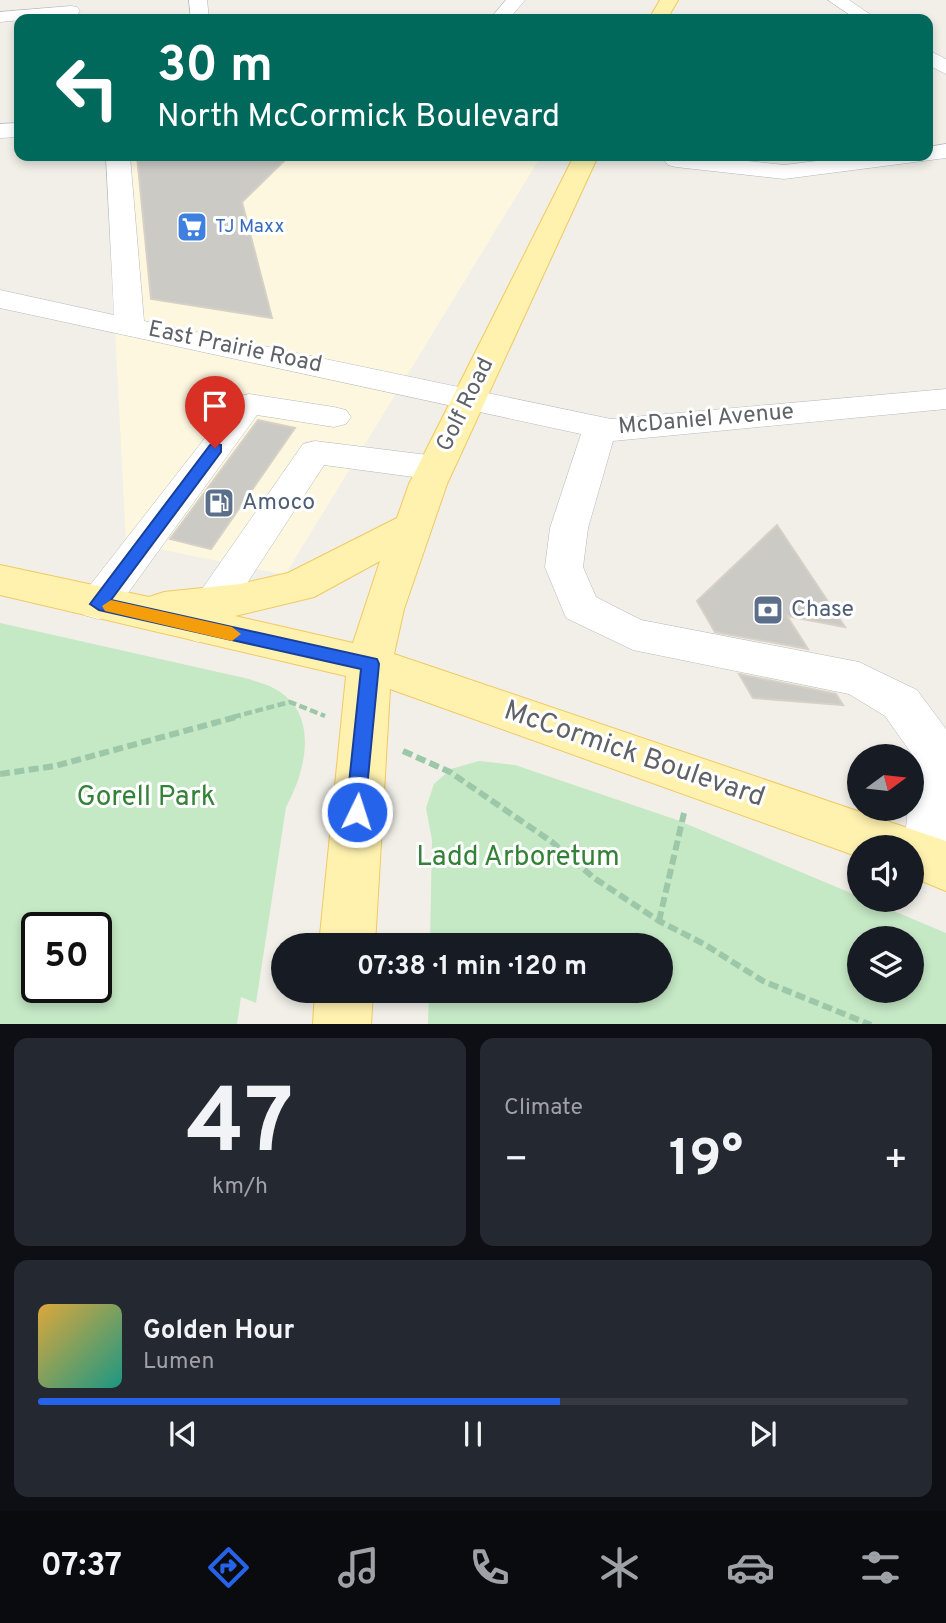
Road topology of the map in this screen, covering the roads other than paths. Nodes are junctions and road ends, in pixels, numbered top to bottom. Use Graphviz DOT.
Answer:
graph roads {
  1 [pos="516,0"];
  2 [pos="837,0"];
  3 [pos="71,11"];
  4 [pos="36,14"];
  5 [pos="503,14"];
  6 [pos="860,14"];
  7 [pos="118,161"];
  8 [pos="584,161"];
  9 [pos="685,161"];
  10 [pos="872,161"];
  11 [pos="0,299"];
  12 [pos="130,326"];
  13 [pos="358,374"];
  14 [pos="469,397"];
  15 [pos="946,399"];
  16 [pos="334,417"];
  17 [pos="600,427"];
  18 [pos="315,452"];
  19 [pos="436,468"];
  20 [pos="411,527"];
  21 [pos="0,580"];
  22 [pos="117,608"];
  23 [pos="205,615"];
  24 [pos="370,664"];
  25 [pos="862,835"];
  26 [pos="924,837"];
  27 [pos="348,933"];
  28 [pos="343,1003"];
  29 [pos="342,1024"];
  1 -- 5 [label="street"];
  2 -- 6 [label="street"];
  3 -- 4 [label="street"];
  7 -- 12 [label="street"];
  8 -- 14 [label="main road, Golf Road"];
  9 -- 10 [label="street"];
  11 -- 12 [label="street, East Prairie Road"];
  12 -- 13 [label="street, East Prairie Road"];
  13 -- 14 [label="street, East Prairie Road"];
  13 -- 16 [label="street"];
  14 -- 17 [label="street, McDaniel Avenue"];
  14 -- 19 [label="main road, Golf Road"];
  15 -- 17 [label="street, McDaniel Avenue"];
  16 -- 18 [label="street"];
  16 -- 22 [label="street"];
  17 -- 26 [label="street"];
  18 -- 19 [label="street"];
  18 -- 23 [label="street"];
  19 -- 20 [label="main road, Golf Road"];
  20 -- 23 [label="main road"];
  20 -- 24 [label="main road, Golf Road"];
  21 -- 22 [label="main road, McCormick Boulevard"];
  22 -- 23 [label="main road, McCormick Boulevard"];
  23 -- 24 [label="main road, McCormick Boulevard"];
  24 -- 25 [label="main road, McCormick Boulevard"];
  24 -- 27 [label="main road, Golf Road"];
  28 -- 29 [label="main road"];
}
